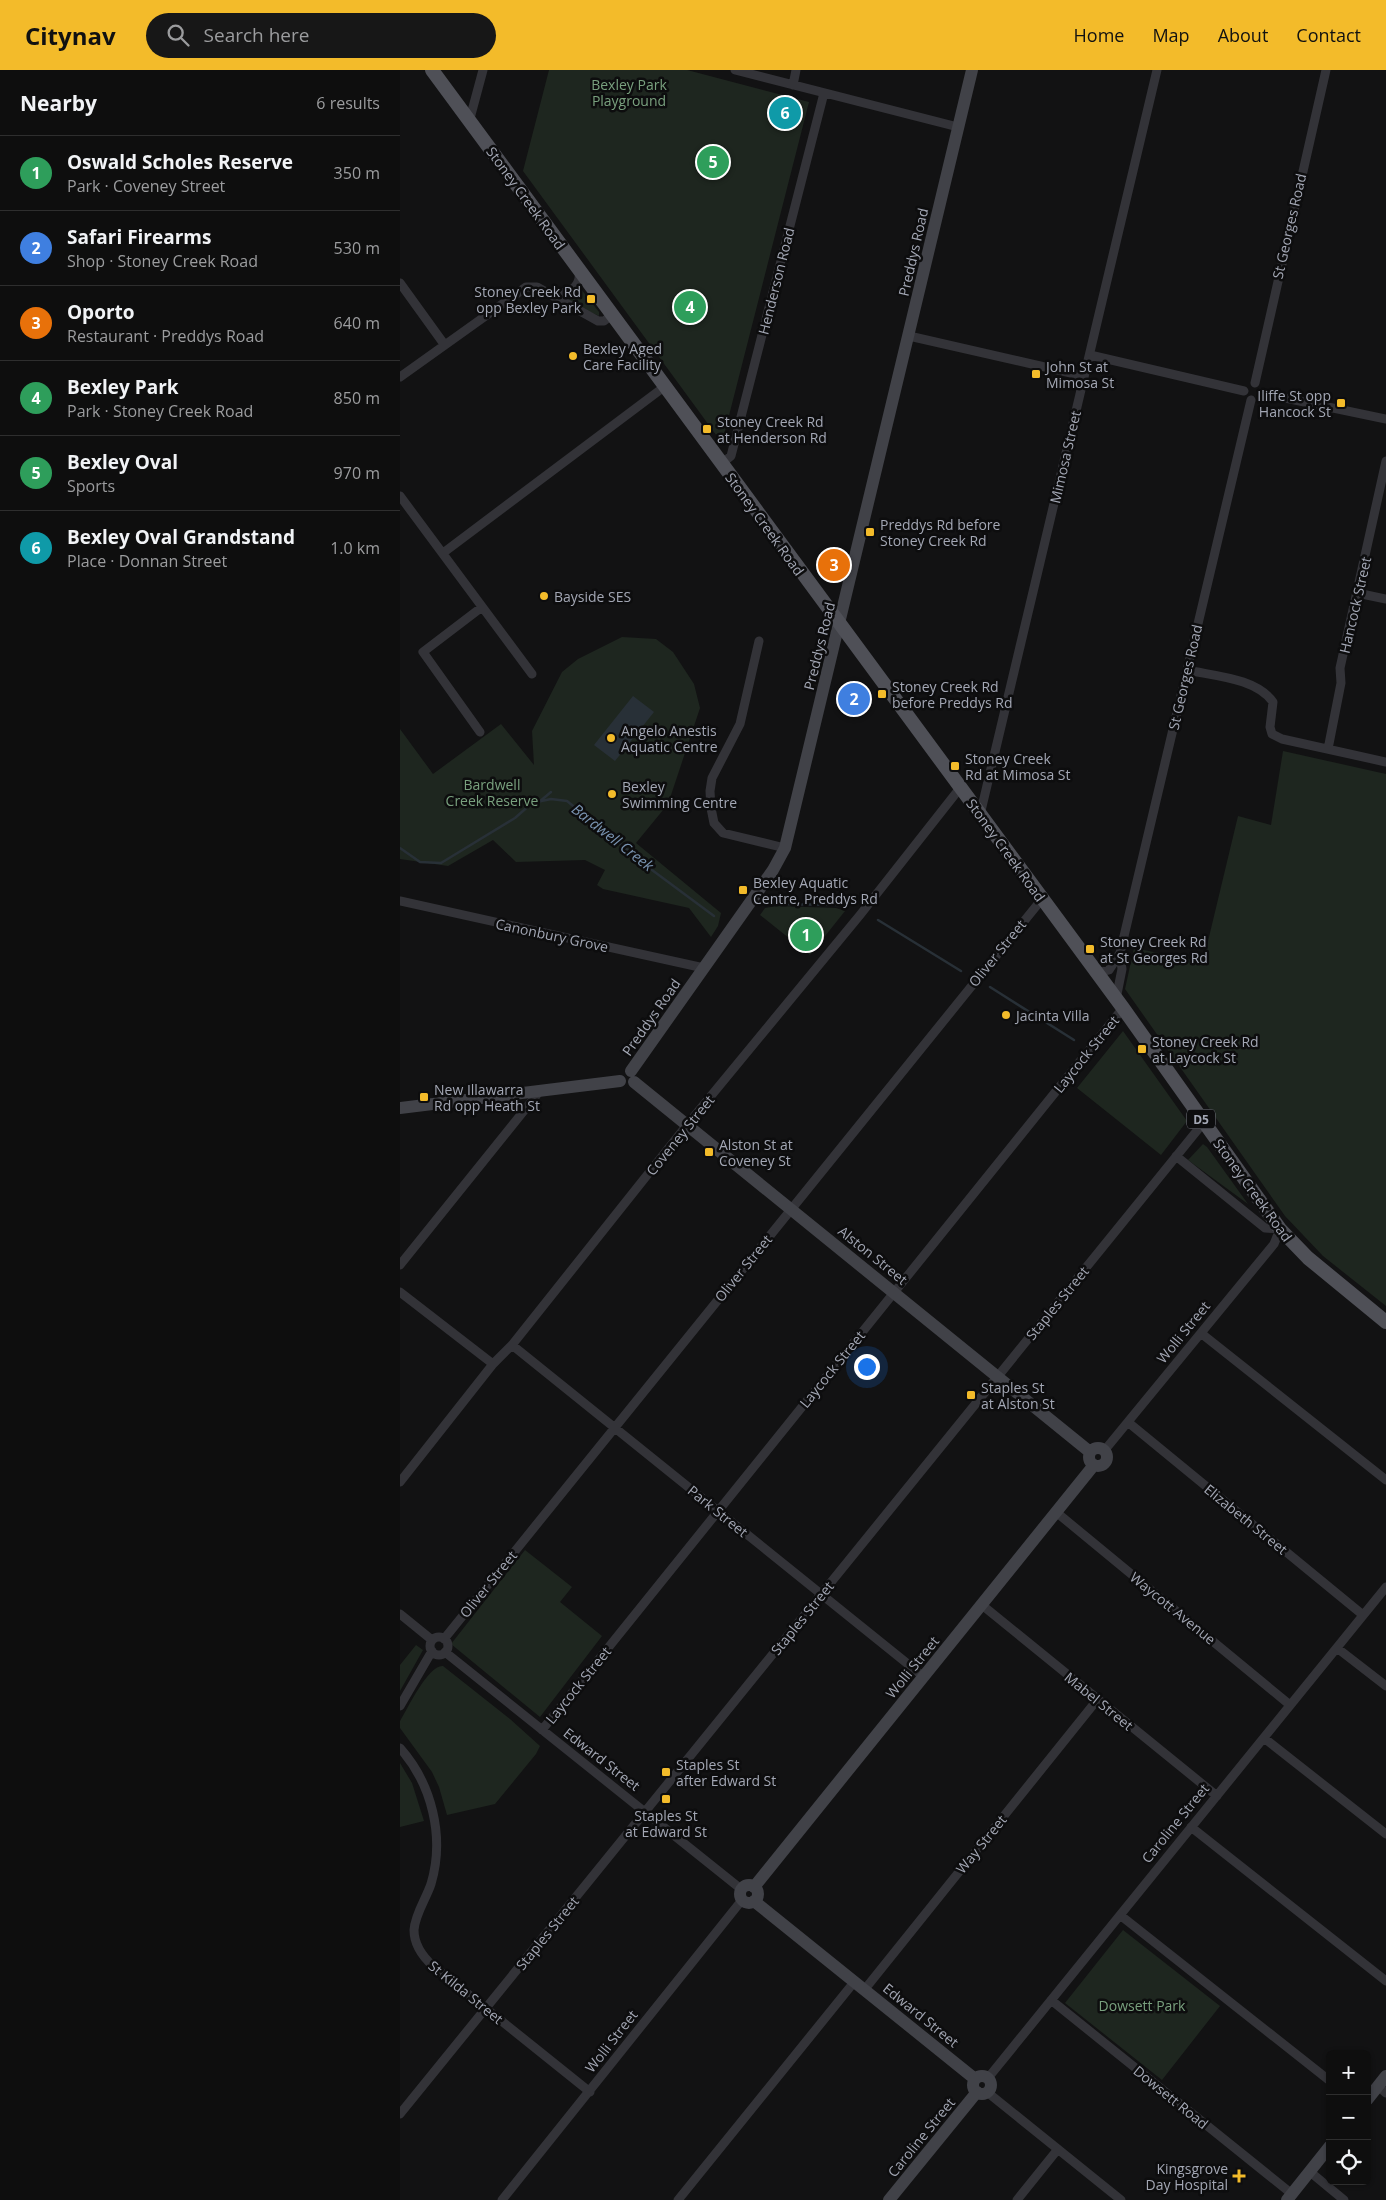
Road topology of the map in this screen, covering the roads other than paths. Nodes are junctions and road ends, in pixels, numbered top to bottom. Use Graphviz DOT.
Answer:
graph roads {
  1 [pos="432,70"];
  2 [pos="482,70"];
  3 [pos="735,70"];
  4 [pos="796,70"];
  5 [pos="972,70"];
  6 [pos="1157,70"];
  7 [pos="1324,70"];
  8 [pos="793,85"];
  9 [pos="824,93"];
  10 [pos="470,122"];
  11 [pos="958,127"];
  12 [pos="579,271"];
  13 [pos="400,284"];
  14 [pos="550,294"];
  15 [pos="612,315"];
  16 [pos="909,336"];
  17 [pos="444,344"];
  18 [pos="1090,355"];
  19 [pos="1084,376"];
  20 [pos="400,377"];
  21 [pos="1255,383"];
  22 [pos="664,387"];
  23 [pos="1244,391"];
  24 [pos="1261,393"];
  25 [pos="1251,400"];
  26 [pos="1386,419"];
  27 [pos="1386,461"];
  28 [pos="721,464"];
  29 [pos="400,496"];
  30 [pos="443,553"];
  31 [pos="1357,593"];
  32 [pos="1386,599"];
  33 [pos="482,607"];
  34 [pos="839,625"];
  35 [pos="759,641"];
  36 [pos="1187,670"];
  37 [pos="532,674"];
  38 [pos="480,732"];
  39 [pos="1328,749"];
  40 [pos="1386,762"];
  41 [pos="960,788"];
  42 [pos="980,815"];
  43 [pos="785,848"];
  44 [pos="1042,899"];
  45 [pos="400,901"];
  46 [pos="1120,954"];
  47 [pos="704,968"];
  48 [pos="1093,968"];
  49 [pos="1119,1004"];
  50 [pos="633,1077"];
  51 [pos="539,1092"];
  52 [pos="400,1108"];
  53 [pos="1204,1122"];
  54 [pos="687,1125"];
  55 [pos="1176,1156"];
  56 [pos="792,1208"];
  57 [pos="1280,1228"];
  58 [pos="400,1265"];
  59 [pos="400,1292"];
  60 [pos="894,1292"];
  61 [pos="1386,1322"];
  62 [pos="1202,1334"];
  63 [pos="512,1345"];
  64 [pos="492,1364"];
  65 [pos="998,1375"];
  66 [pos="1129,1423"];
  67 [pos="614,1427"];
  68 [pos="1104,1451"];
  69 [pos="1090,1452"];
  70 [pos="1094,1465"];
  71 [pos="1386,1480"];
  72 [pos="400,1482"];
  73 [pos="718,1511"];
  74 [pos="1056,1512"];
  75 [pos="1386,1587"];
  76 [pos="821,1594"];
  77 [pos="982,1605"];
  78 [pos="400,1614"];
  79 [pos="1363,1615"];
  80 [pos="444,1639"];
  81 [pos="432,1640"];
  82 [pos="1337,1648"];
  83 [pos="432,1652"];
  84 [pos="445,1652"];
  85 [pos="924,1677"];
  86 [pos="1386,1686"];
  87 [pos="1097,1700"];
  88 [pos="1290,1705"];
  89 [pos="400,1706"];
  90 [pos="542,1730"];
  91 [pos="1264,1738"];
  92 [pos="400,1748"];
  93 [pos="1217,1796"];
  94 [pos="645,1812"];
  95 [pos="1191,1827"];
  96 [pos="1386,1834"];
  97 [pos="748,1894"];
  98 [pos="1120,1915"];
  99 [pos="855,1981"];
  100 [pos="1386,1982"];
  101 [pos="865,1989"];
  102 [pos="1051,2000"];
  103 [pos="486,2008"];
  104 [pos="1326,2078"];
  105 [pos="982,2085"];
  106 [pos="1383,2085"];
  107 [pos="590,2092"];
  108 [pos="1371,2096"];
  109 [pos="400,2114"];
  110 [pos="1058,2149"];
  111 [pos="1326,2151"];
  112 [pos="1310,2171"];
  113 [pos="1289,2197"];
  114 [pos="502,2200"];
  115 [pos="678,2200"];
  116 [pos="889,2200"];
  117 [pos="1017,2200"];
  118 [pos="1121,2200"];
  119 [pos="1344,2200"];
  1 -- 10 [label="main road, Stoney Creek Road / D5"];
  2 -- 10 [label="street"];
  3 -- 8 [label="street"];
  4 -- 8 [label="street"];
  5 -- 11 [label="street, Preddys Road"];
  6 -- 18 [label="street, Mimosa Street"];
  7 -- 21 [label="street, St Georges Road"];
  8 -- 9 [label="street"];
  9 -- 11 [label="street"];
  9 -- 28 [label="street, Henderson Road"];
  10 -- 12 [label="main road, Stoney Creek Road / D5"];
  11 -- 16 [label="street, Preddys Road"];
  12 -- 14 [label="street"];
  12 -- 15 [label="main road, Stoney Creek Road / D5"];
  13 -- 17 [label="street"];
  14 -- 15 [label="street"];
  14 -- 17 [label="street"];
  15 -- 22 [label="main road, Stoney Creek Road / D5"];
  16 -- 19 [label="street"];
  16 -- 34 [label="street, Preddys Road"];
  17 -- 20 [label="street"];
  18 -- 19 [label="street, Mimosa Street"];
  18 -- 23 [label="street"];
  19 -- 42 [label="street, Mimosa Street"];
  21 -- 23 [label="street"];
  21 -- 24 [label="street"];
  22 -- 28 [label="main road, Stoney Creek Road / D5"];
  22 -- 30 [label="street"];
  23 -- 25 [label="street"];
  24 -- 25 [label="street"];
  24 -- 26 [label="street"];
  25 -- 36 [label="street, St Georges Road"];
  27 -- 31 [label="street, Hancock Street"];
  28 -- 34 [label="main road, Stoney Creek Road / D5"];
  29 -- 30 [label="street"];
  30 -- 33 [label="street"];
  31 -- 32 [label="street"];
  31 -- 39 [label="street, Hancock Street"];
  33 -- 37 [label="street"];
  33 -- 38 [label="street"];
  34 -- 41 [label="main road, Stoney Creek Road / D5"];
  34 -- 43 [label="street, Preddys Road"];
  35 -- 43 [label="street"];
  36 -- 39 [label="street"];
  36 -- 46 [label="street, St Georges Road"];
  39 -- 40 [label="street"];
  41 -- 42 [label="main road, Stoney Creek Road / D5"];
  41 -- 54 [label="street, Coveney Street"];
  42 -- 44 [label="main road, Stoney Creek Road / D5"];
  43 -- 47 [label="street, Preddys Road"];
  44 -- 48 [label="main road, Stoney Creek Road / D5"];
  44 -- 56 [label="street, Oliver Street"];
  45 -- 47 [label="street, Canonbury Grove"];
  46 -- 48 [label="street"];
  46 -- 49 [label="street, St Georges Road"];
  47 -- 50 [label="street, Preddys Road"];
  48 -- 49 [label="main road, Stoney Creek Road / D5"];
  49 -- 53 [label="main road, Stoney Creek Road / D5"];
  49 -- 60 [label="street, Laycock Street"];
  50 -- 51 [label="street, Preddys Road"];
  50 -- 54 [label="street, Alston Street"];
  51 -- 52 [label="street"];
  51 -- 58 [label="street"];
  53 -- 55 [label="street, Staples Street"];
  53 -- 57 [label="main road, Stoney Creek Road / D5"];
  54 -- 56 [label="street, Alston Street"];
  54 -- 63 [label="street, Coveney Street"];
  55 -- 57 [label="street"];
  55 -- 65 [label="street, Staples Street"];
  56 -- 60 [label="street, Alston Street"];
  56 -- 67 [label="street, Oliver Street"];
  57 -- 61 [label="main road, Stoney Creek Road / D5"];
  57 -- 62 [label="street, Wolli Street"];
  59 -- 64 [label="street"];
  60 -- 65 [label="street, Alston Street"];
  60 -- 73 [label="street, Laycock Street"];
  62 -- 66 [label="street, Wolli Street"];
  62 -- 71 [label="street"];
  63 -- 64 [label="street, Coveney Street"];
  63 -- 67 [label="street, Park Street"];
  64 -- 72 [label="street, Coveney Street"];
  65 -- 69 [label="street, Alston Street"];
  65 -- 76 [label="street, Staples Street"];
  66 -- 68 [label="street, Wolli Street"];
  66 -- 79 [label="street, Elizabeth Street"];
  67 -- 73 [label="street, Park Street"];
  67 -- 80 [label="street, Oliver Street"];
  68 -- 69 [label="street"];
  68 -- 70 [label="street"];
  69 -- 70 [label="street"];
  70 -- 74 [label="street, Wolli Street"];
  73 -- 76 [label="street, Park Street"];
  73 -- 90 [label="street, Laycock Street"];
  74 -- 77 [label="street, Wolli Street"];
  74 -- 88 [label="street, Waycott Avenue"];
  75 -- 79 [label="street, Caroline Street"];
  76 -- 85 [label="street, Park Street"];
  76 -- 94 [label="street, Staples Street"];
  77 -- 85 [label="street, Wolli Street"];
  77 -- 87 [label="street, Mabel Street"];
  78 -- 81 [label="street"];
  79 -- 82 [label="street, Caroline Street"];
  80 -- 81 [label="street"];
  80 -- 84 [label="street"];
  81 -- 83 [label="street"];
  82 -- 86 [label="street"];
  82 -- 88 [label="street, Caroline Street"];
  83 -- 84 [label="street"];
  83 -- 89 [label="street"];
  84 -- 90 [label="street, Edward Street"];
  85 -- 97 [label="street, Wolli Street"];
  87 -- 93 [label="street, Mabel Street"];
  87 -- 101 [label="street, Way Street"];
  88 -- 91 [label="street, Caroline Street"];
  90 -- 94 [label="street, Edward Street"];
  91 -- 93 [label="street, Caroline Street"];
  91 -- 96 [label="street"];
  92 -- 103 [label="street, St Kilda Street"];
  93 -- 95 [label="street, Caroline Street"];
  94 -- 97 [label="street, Edward Street"];
  94 -- 103 [label="street, Staples Street"];
  95 -- 98 [label="street, Caroline Street"];
  95 -- 100 [label="street"];
  97 -- 99 [label="street, Edward Street"];
  97 -- 107 [label="street, Wolli Street"];
  98 -- 102 [label="street, Caroline Street"];
  98 -- 104 [label="street"];
  99 -- 101 [label="street, Edward Street"];
  99 -- 115 [label="street"];
  101 -- 105 [label="street, Edward Street"];
  102 -- 105 [label="street, Caroline Street"];
  102 -- 113 [label="street, Dowsett Road"];
  103 -- 107 [label="street, St Kilda Street"];
  103 -- 109 [label="street, Staples Street"];
  105 -- 110 [label="street, Edward Street"];
  105 -- 116 [label="street, Caroline Street"];
  106 -- 108 [label="street"];
  107 -- 114 [label="street, Wolli Street"];
  110 -- 117 [label="street"];
  110 -- 118 [label="street, Edward Street"];
  111 -- 112 [label="street"];
  112 -- 113 [label="street"];
  112 -- 119 [label="street"];
}
